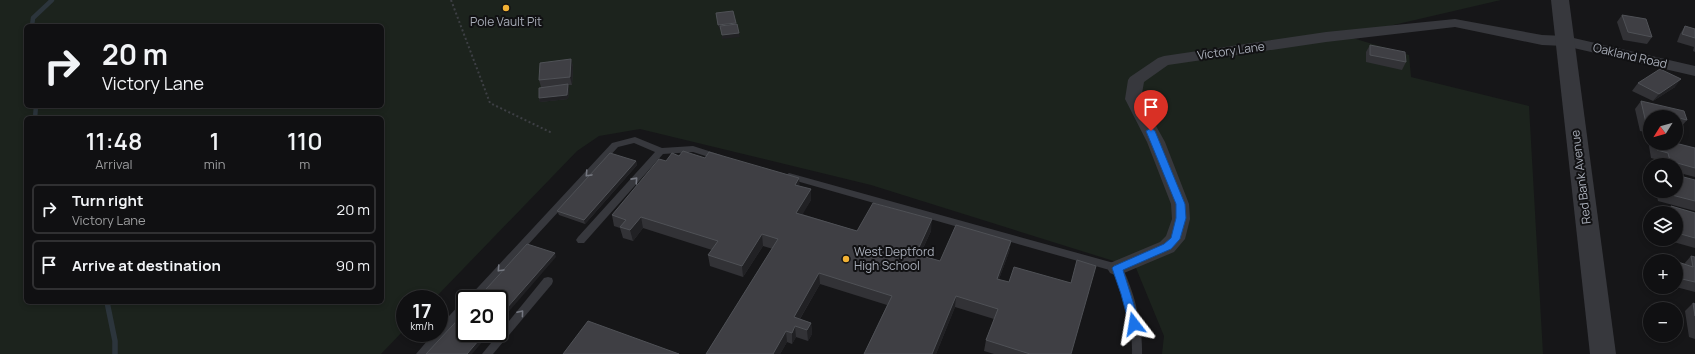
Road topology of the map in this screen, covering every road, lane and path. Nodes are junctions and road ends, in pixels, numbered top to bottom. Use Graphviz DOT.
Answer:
graph roads {
  1 [pos="451,0"];
  2 [pos="1560,0"];
  3 [pos="1565,41"];
  4 [pos="1695,71"];
  5 [pos="552,133"];
  6 [pos="661,151"];
  7 [pos="730,160"];
  8 [pos="776,172"];
  9 [pos="581,240"];
  10 [pos="1118,268"];
  11 [pos="548,281"];
  12 [pos="480,290"];
  13 [pos="456,316"];
  14 [pos="421,354"];
  15 [pos="487,354"];
  16 [pos="1137,354"];
  17 [pos="1603,354"];
  1 -- 5 [label="path"];
  2 -- 3 [label="street, Red Bank Avenue"];
  3 -- 4 [label="street, Oakland Road"];
  3 -- 10 [label="street, Victory Lane"];
  3 -- 17 [label="street, Red Bank Avenue"];
  6 -- 7 [label="lane"];
  9 -- 6 [label="lane, one-way"];
  6 -- 12 [label="lane, one-way"];
  8 -- 10 [label="lane"];
  10 -- 16 [label="lane"];
  15 -- 11 [label="lane, one-way"];
  13 -- 14 [label="lane"];
}
